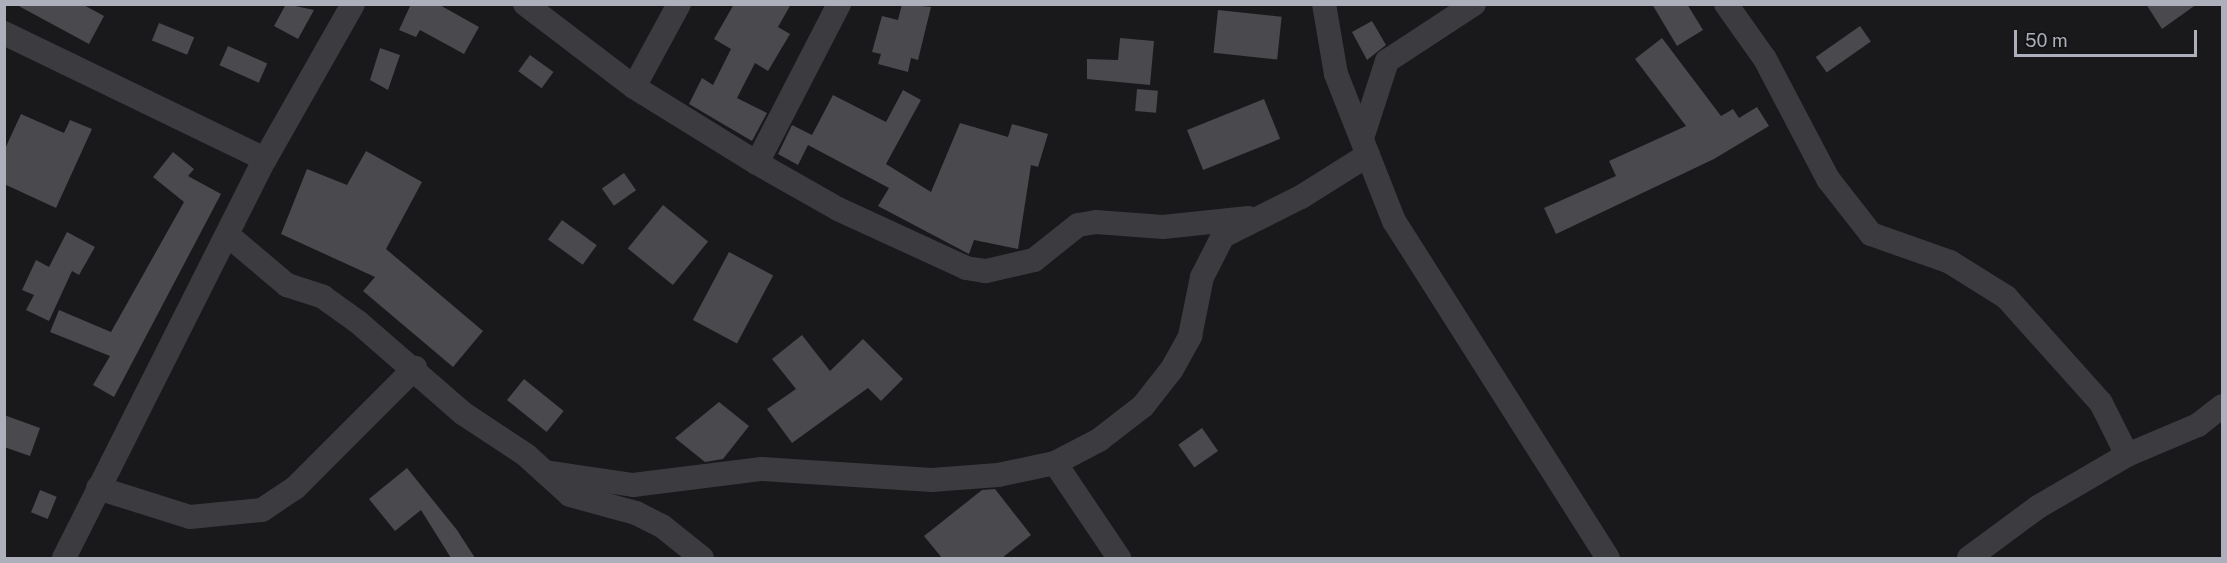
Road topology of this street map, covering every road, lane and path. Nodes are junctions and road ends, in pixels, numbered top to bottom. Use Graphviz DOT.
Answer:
graph roads {
  1 [pos="353,4"];
  2 [pos="525,4"];
  3 [pos="680,4"];
  4 [pos="839,4"];
  5 [pos="1324,4"];
  6 [pos="1474,4"];
  7 [pos="1726,4"];
  8 [pos="4,33"];
  9 [pos="634,87"];
  10 [pos="1365,146"];
  11 [pos="265,159"];
  12 [pos="758,163"];
  13 [pos="1254,218"];
  14 [pos="230,237"];
  15 [pos="415,368"];
  16 [pos="2223,406"];
  17 [pos="2127,455"];
  18 [pos="1055,463"];
  19 [pos="545,472"];
  20 [pos="98,488"];
  21 [pos="64,558"];
  22 [pos="702,558"];
  23 [pos="1119,558"];
  24 [pos="1608,558"];
  25 [pos="1969,558"];
  1 -- 11 [label="street"];
  2 -- 9 [label="street"];
  3 -- 9 [label="street"];
  4 -- 12 [label="street"];
  5 -- 10 [label="street"];
  6 -- 10 [label="street"];
  7 -- 17 [label="street"];
  8 -- 11 [label="street"];
  9 -- 12 [label="street"];
  10 -- 13 [label="street"];
  10 -- 24 [label="street"];
  11 -- 14 [label="street"];
  12 -- 13 [label="street"];
  13 -- 18 [label="street"];
  14 -- 15 [label="street"];
  14 -- 20 [label="street"];
  15 -- 19 [label="street"];
  15 -- 20 [label="street"];
  16 -- 17 [label="street"];
  17 -- 25 [label="street"];
  18 -- 19 [label="street"];
  18 -- 23 [label="street"];
  19 -- 22 [label="street"];
  20 -- 21 [label="street"];
}
